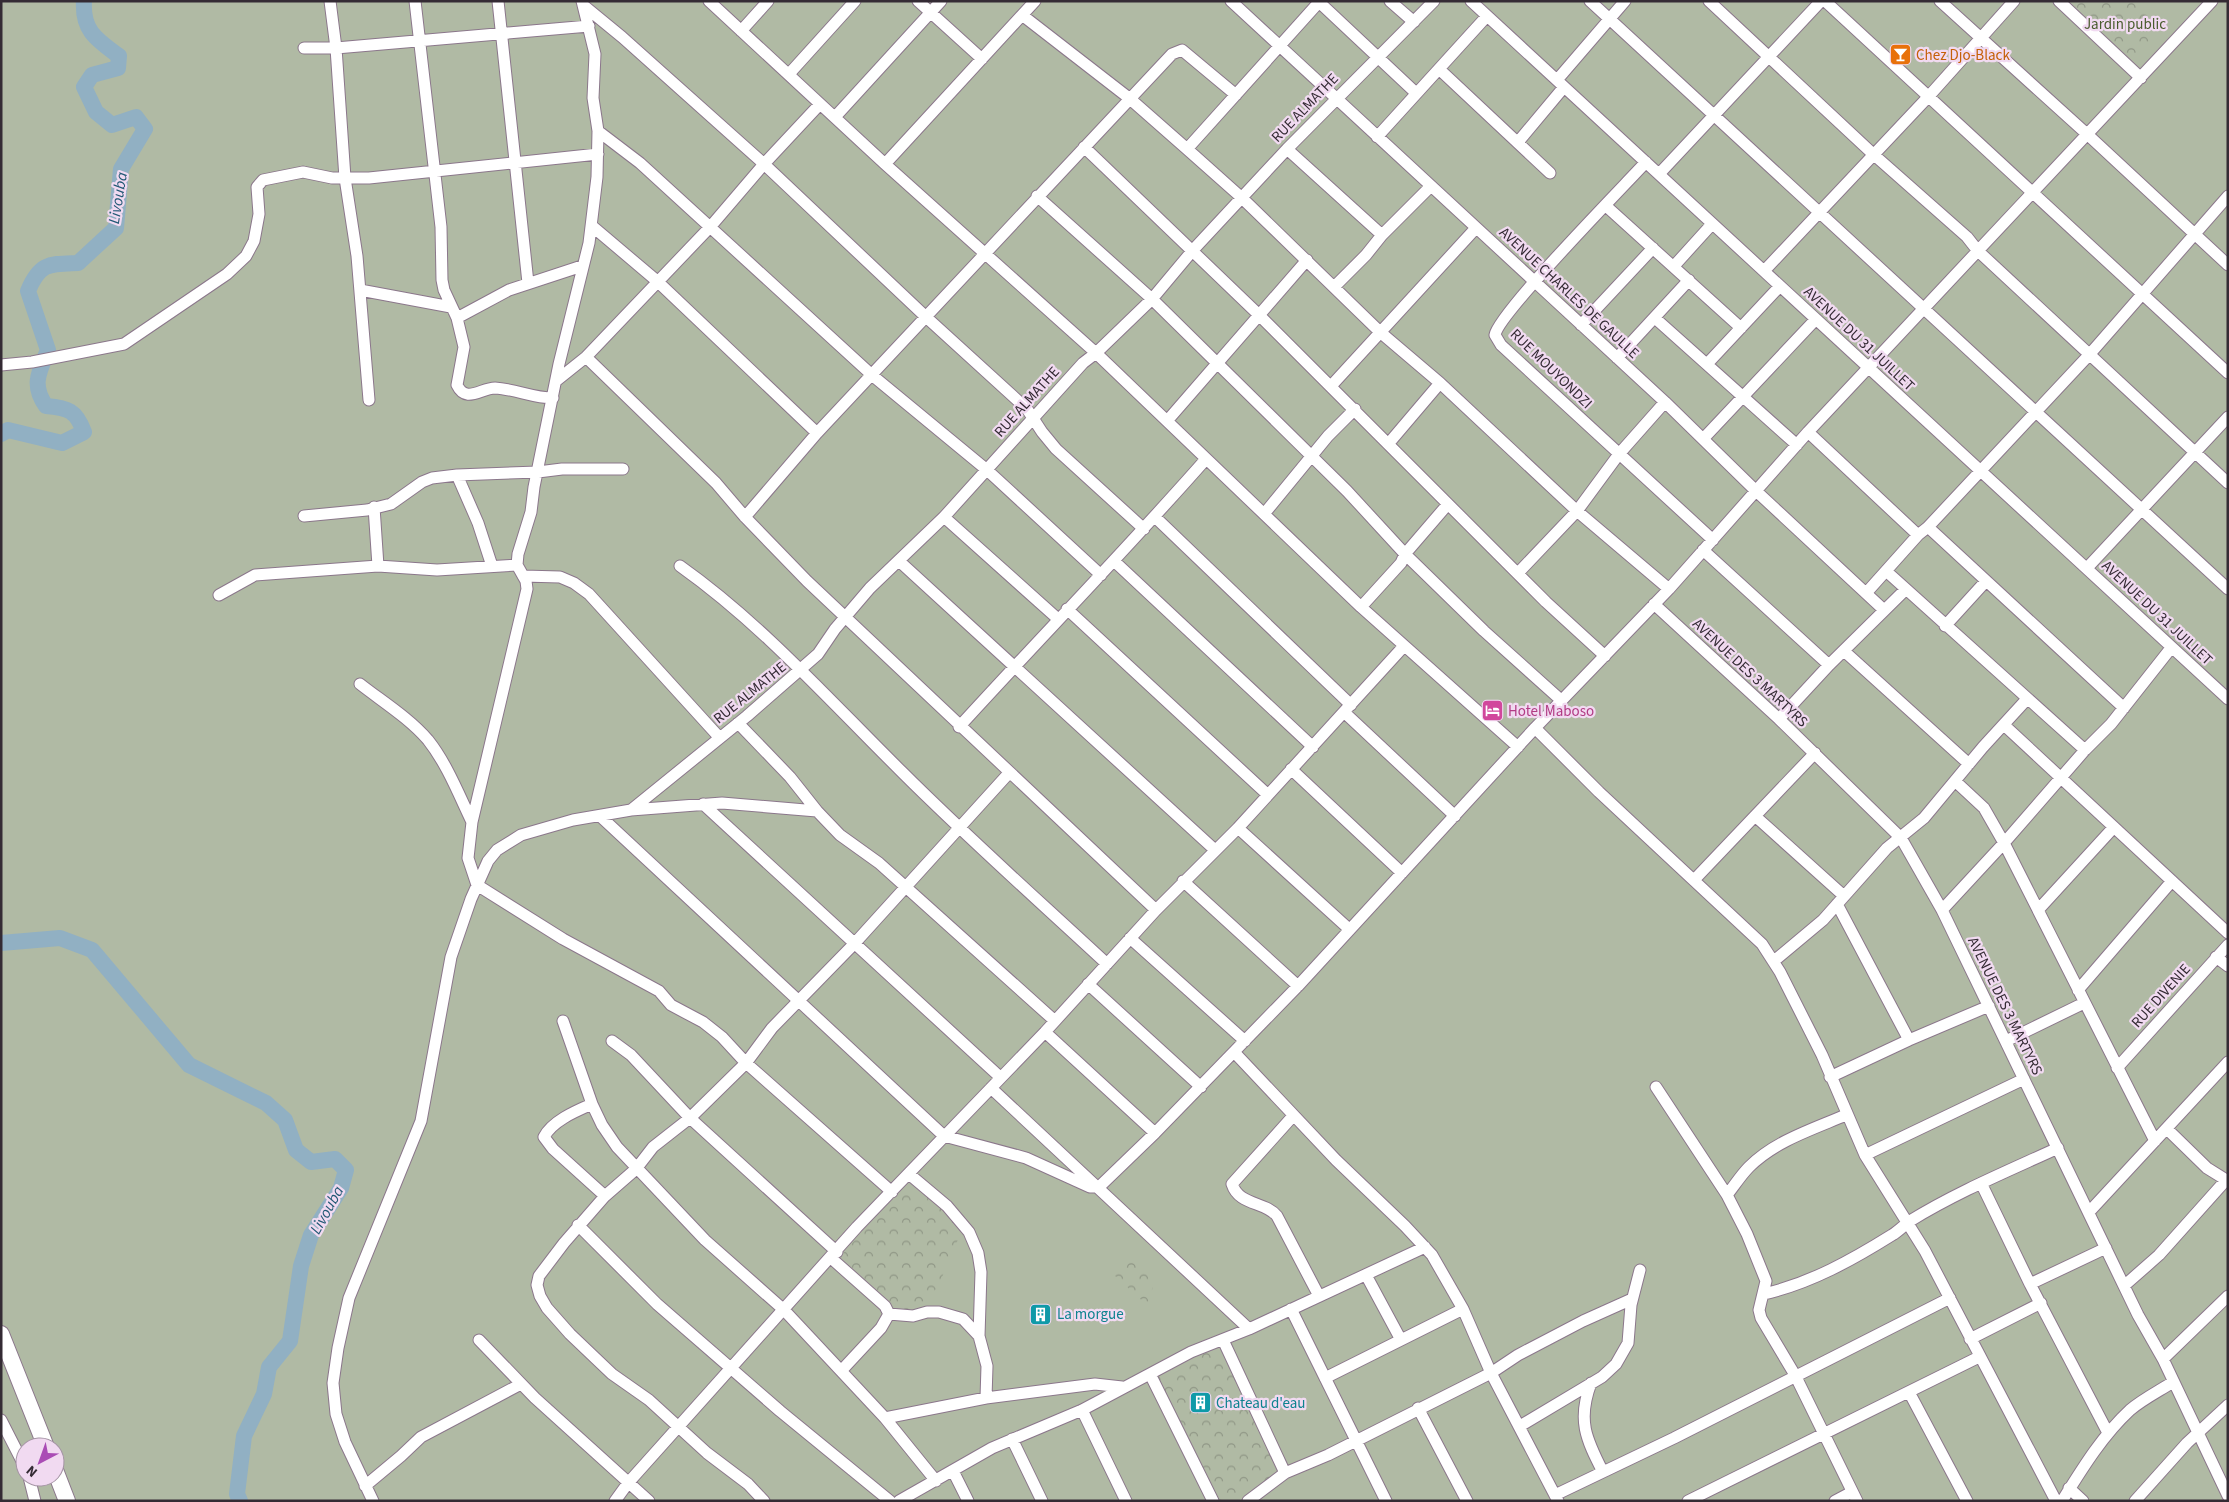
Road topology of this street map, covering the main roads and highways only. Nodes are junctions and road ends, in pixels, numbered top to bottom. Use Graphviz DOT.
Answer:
graph roads {
  1 [pos="1,1334"];
  2 [pos="42,1437"];
  3 [pos="62,1487"];
  4 [pos="67,1501"];
  1 -- 2 [label="highway"];
  3 -- 4 [label="highway"];
}
